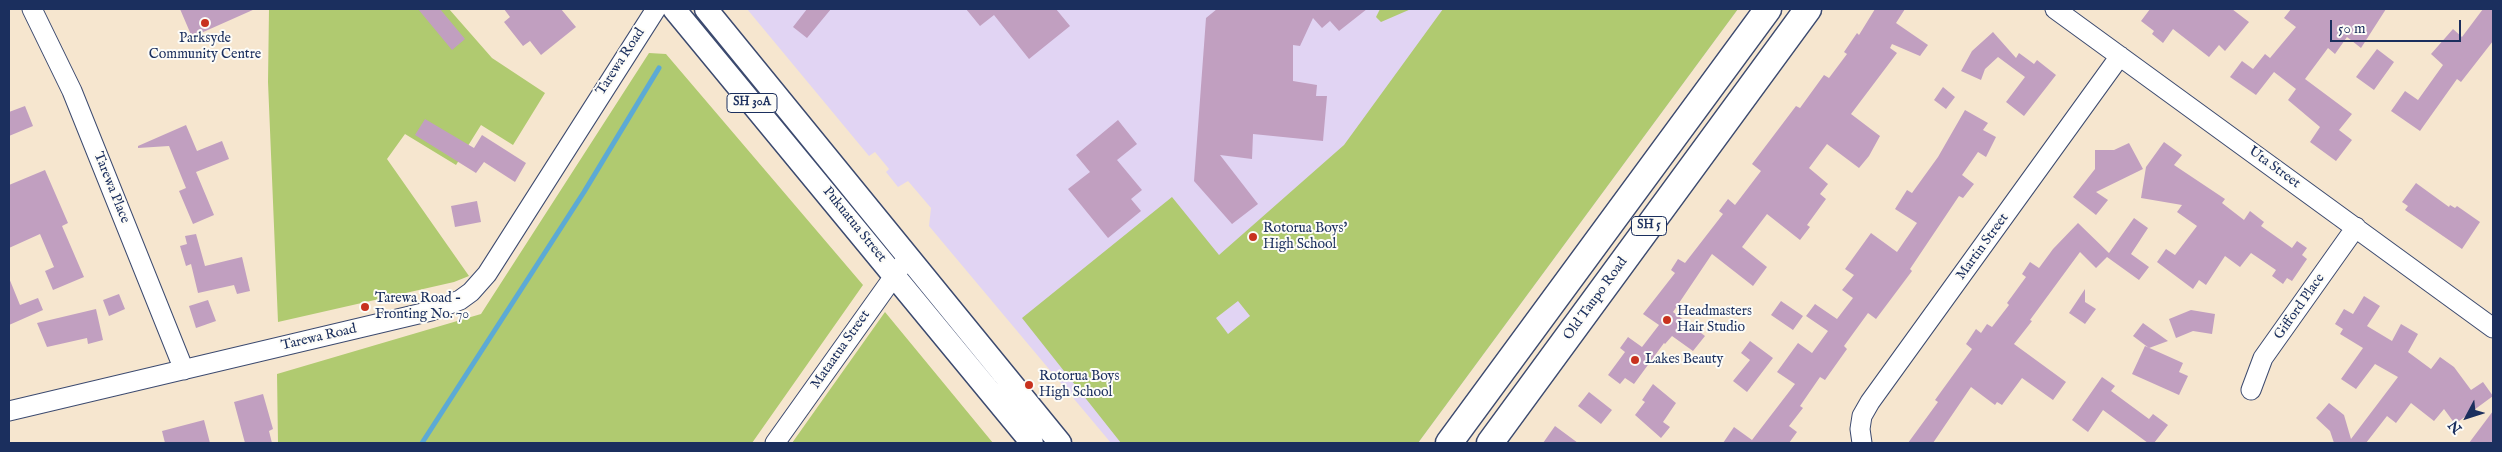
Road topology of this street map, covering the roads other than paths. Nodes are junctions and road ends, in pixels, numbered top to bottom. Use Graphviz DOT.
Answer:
graph roads {
  1 [pos="32,9"];
  2 [pos="656,9"];
  3 [pos="674,9"];
  4 [pos="706,9"];
  5 [pos="1768,9"];
  6 [pos="1808,9"];
  7 [pos="2055,9"];
  8 [pos="2120,56"];
  9 [pos="1709,145"];
  10 [pos="1633,191"];
  11 [pos="2356,227"];
  12 [pos="1644,233"];
  13 [pos="901,267"];
  14 [pos="1568,281"];
  15 [pos="2493,328"];
  16 [pos="184,370"];
  17 [pos="1491,385"];
  18 [pos="2251,390"];
  19 [pos="9,411"];
  20 [pos="775,443"];
  21 [pos="1032,443"];
  22 [pos="1060,443"];
  23 [pos="1449,443"];
  24 [pos="1466,443"];
  25 [pos="1490,443"];
  26 [pos="1862,443"];
  1 -- 16 [label="street, Tarewa Place"];
  2 -- 16 [label="street, Tarewa Road"];
  3 -- 13 [label="main road, Pukuatua Street / SH 30A"];
  4 -- 13 [label="main road, Pukuatua Street / SH 30A"];
  5 -- 10 [label="highway, SH 5"];
  6 -- 9 [label="highway, Old Taupo Road / SH 5"];
  7 -- 8 [label="street, Uta Street"];
  8 -- 11 [label="street, Uta Street"];
  8 -- 26 [label="street, Martin Street"];
  9 -- 10 [label="highway"];
  9 -- 12 [label="highway, Old Taupo Road / SH 5"];
  10 -- 14 [label="highway, SH 5"];
  11 -- 15 [label="street, Uta Street"];
  11 -- 18 [label="street, Gifford Place"];
  12 -- 14 [label="highway"];
  12 -- 25 [label="highway, Old Taupo Road / SH 5"];
  13 -- 20 [label="street, Mataatua Street"];
  13 -- 21 [label="main road, Pukuatua Street / SH 30A"];
  13 -- 22 [label="main road, Pukuatua Street / SH 30A"];
  14 -- 17 [label="highway, SH 5"];
  16 -- 19 [label="street, Tarewa Road"];
  17 -- 23 [label="highway, SH 5"];
  17 -- 24 [label="highway, SH 5"];
}
